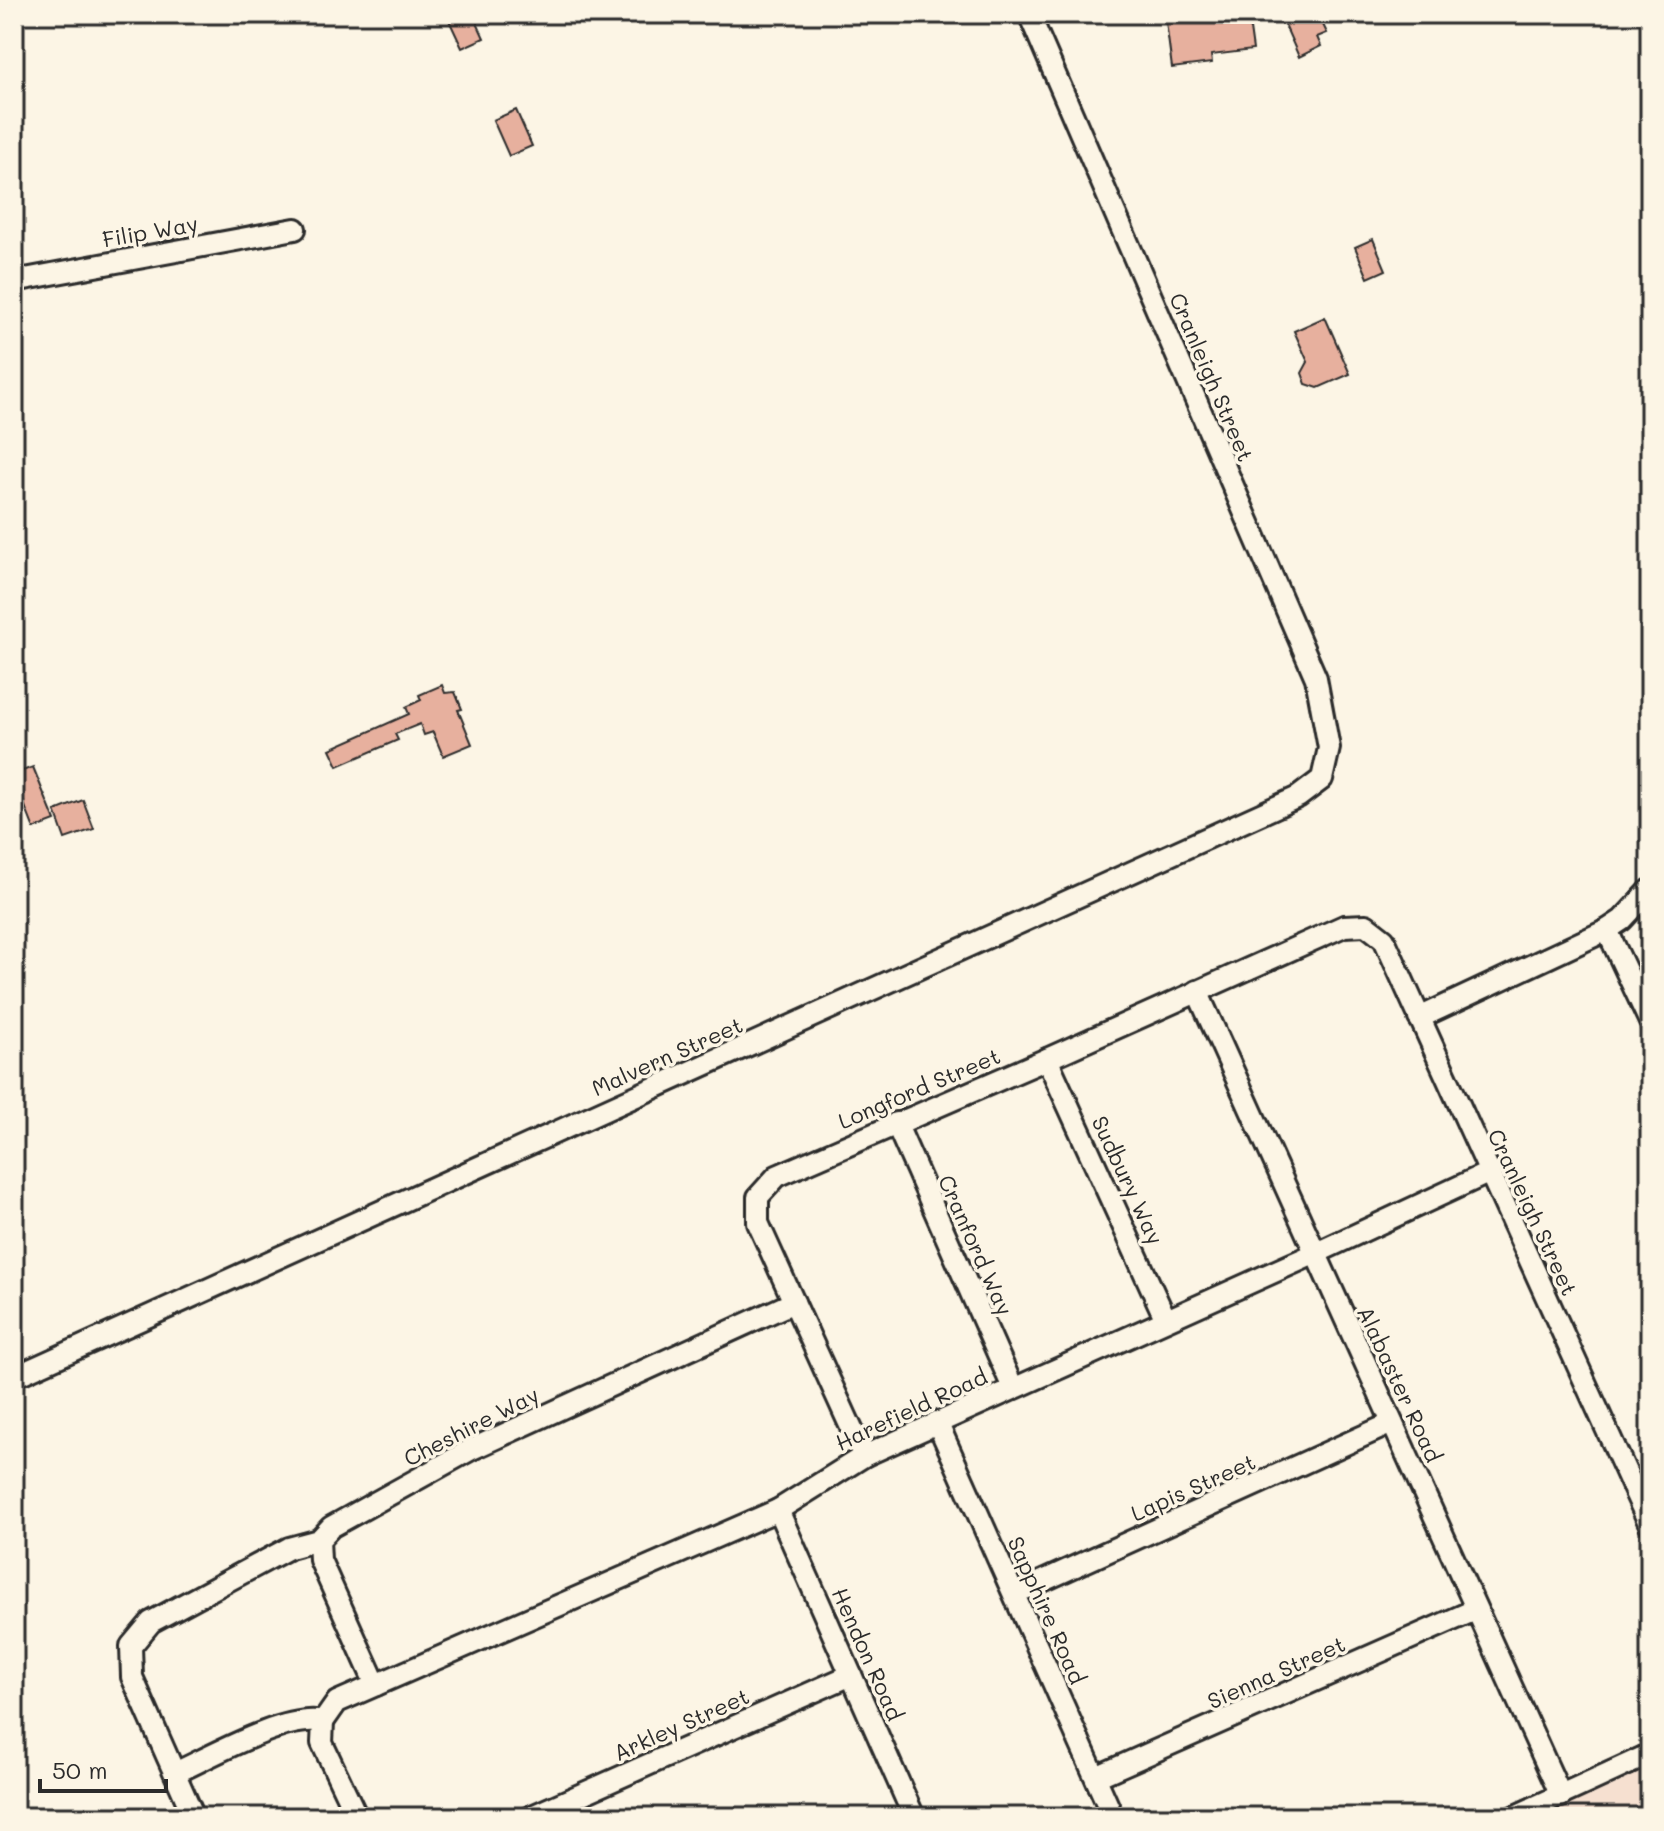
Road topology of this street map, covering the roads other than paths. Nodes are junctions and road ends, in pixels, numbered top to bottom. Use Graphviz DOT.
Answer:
graph roads {
  1 [pos="1029,14"];
  2 [pos="295,229"];
  3 [pos="14,281"];
  4 [pos="1325,764"];
  5 [pos="1650,890"];
  6 [pos="1366,925"];
  7 [pos="1607,930"];
  8 [pos="1197,991"];
  9 [pos="1419,1018"];
  10 [pos="1650,1022"];
  11 [pos="1047,1059"];
  12 [pos="896,1123"];
  13 [pos="1488,1173"];
  14 [pos="1314,1254"];
  15 [pos="794,1302"];
  16 [pos="1166,1320"];
  17 [pos="14,1377"];
  18 [pos="1013,1388"];
  19 [pos="937,1422"];
  20 [pos="1392,1423"];
  21 [pos="864,1456"];
  22 [pos="778,1510"];
  23 [pos="1650,1525"];
  24 [pos="319,1540"];
  25 [pos="1014,1594"];
  26 [pos="1475,1610"];
  27 [pos="851,1675"];
  28 [pos="376,1685"];
  29 [pos="323,1722"];
  30 [pos="1650,1754"];
  31 [pos="175,1773"];
  32 [pos="1096,1777"];
  33 [pos="1561,1796"];
  34 [pos="194,1817"];
  35 [pos="357,1817"];
  36 [pos="530,1817"];
  37 [pos="914,1817"];
  38 [pos="1113,1817"];
  39 [pos="1513,1817"];
  1 -- 4 [label="street, Cranleigh Street"];
  2 -- 3 [label="street, Filip Way"];
  4 -- 17 [label="street, Malvern Street"];
  5 -- 7 [label="street"];
  6 -- 8 [label="street, Longford Street"];
  6 -- 9 [label="street, Cranleigh Street"];
  7 -- 9 [label="street"];
  7 -- 10 [label="street"];
  8 -- 11 [label="street, Longford Street"];
  8 -- 14 [label="street, Alabaster Road"];
  9 -- 13 [label="street, Cranleigh Street"];
  11 -- 12 [label="street, Longford Street"];
  11 -- 16 [label="street, Sudbury Way"];
  12 -- 15 [label="street, Longford Street"];
  12 -- 18 [label="street, Cranford Way"];
  13 -- 14 [label="street, Harefield Road"];
  13 -- 23 [label="street, Cranleigh Street"];
  14 -- 16 [label="street, Harefield Road"];
  14 -- 20 [label="street, Alabaster Road"];
  15 -- 21 [label="street, Longford Street"];
  15 -- 24 [label="street, Cheshire Way"];
  16 -- 18 [label="street, Harefield Road"];
  18 -- 19 [label="street, Harefield Road"];
  19 -- 21 [label="street, Harefield Road"];
  19 -- 25 [label="street, Sapphire Road"];
  20 -- 25 [label="street, Lapis Street"];
  20 -- 26 [label="street, Alabaster Road"];
  21 -- 22 [label="street, Harefield Road"];
  22 -- 27 [label="street, Hendon Road"];
  22 -- 28 [label="street, Harefield Road"];
  24 -- 28 [label="street"];
  24 -- 31 [label="street, Cheshire Way"];
  25 -- 32 [label="street, Sapphire Road"];
  26 -- 32 [label="street, Sienna Street"];
  26 -- 33 [label="street, Alabaster Road"];
  27 -- 36 [label="street, Arkley Street"];
  27 -- 37 [label="street, Hendon Road"];
  28 -- 29 [label="street, Harefield Road"];
  29 -- 31 [label="street"];
  29 -- 35 [label="street"];
  30 -- 33 [label="street"];
  31 -- 34 [label="street, Cheshire Way"];
  32 -- 38 [label="street, Sapphire Road"];
  33 -- 39 [label="street"];
}
